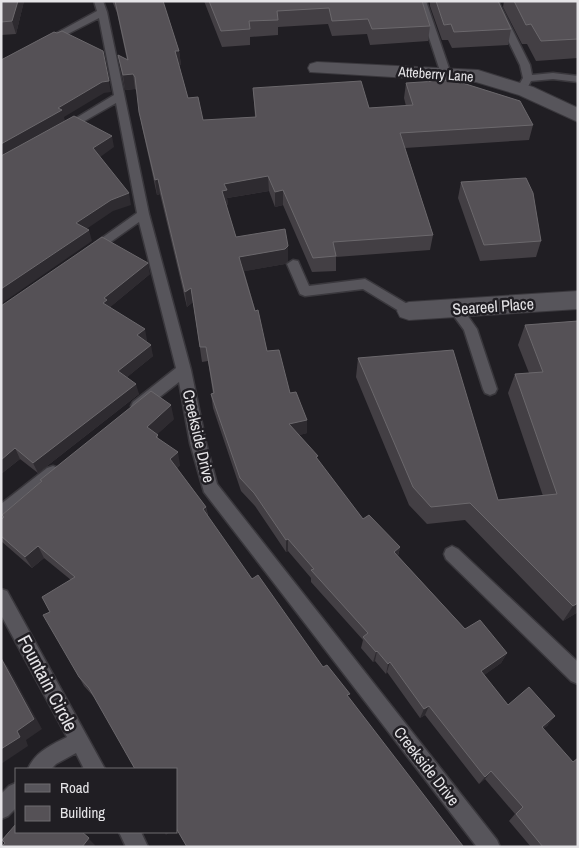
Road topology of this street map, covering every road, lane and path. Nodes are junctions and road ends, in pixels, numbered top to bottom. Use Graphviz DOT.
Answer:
graph roads {
  1 [pos="421,1"];
  2 [pos="493,1"];
  3 [pos="100,7"];
  4 [pos="35,47"];
  5 [pos="317,68"];
  6 [pos="446,74"];
  7 [pos="578,79"];
  8 [pos="524,84"];
  9 [pos="119,97"];
  10 [pos="578,116"];
  11 [pos="52,136"];
  12 [pos="143,214"];
  13 [pos="80,258"];
  14 [pos="293,264"];
  15 [pos="578,300"];
  16 [pos="455,308"];
  17 [pos="409,311"];
  18 [pos="184,370"];
  19 [pos="490,389"];
  20 [pos="123,418"];
  21 [pos="62,466"];
  22 [pos="1,514"];
  23 [pos="452,554"];
  24 [pos="1,597"];
  25 [pos="578,675"];
  26 [pos="79,741"];
  27 [pos="39,768"];
  28 [pos="94,768"];
  29 [pos="15,794"];
  30 [pos="1,809"];
  31 [pos="131,833"];
  32 [pos="138,847"];
  33 [pos="490,847"];
  1 -- 6 [label="lane"];
  2 -- 8 [label="lane"];
  3 -- 4 [label="lane"];
  3 -- 9 [label="lane, Creekside Drive"];
  5 -- 6 [label="street, Atteberry Lane"];
  6 -- 8 [label="street, Atteberry Lane"];
  7 -- 8 [label="lane"];
  8 -- 10 [label="street, Atteberry Lane"];
  9 -- 11 [label="lane"];
  9 -- 12 [label="lane, Creekside Drive"];
  12 -- 13 [label="lane"];
  12 -- 18 [label="lane, Creekside Drive"];
  14 -- 17 [label="lane"];
  15 -- 16 [label="street, Seareel Place"];
  16 -- 17 [label="street, Seareel Place"];
  16 -- 19 [label="lane"];
  18 -- 20 [label="lane"];
  18 -- 33 [label="lane, Creekside Drive"];
  21 -- 22 [label="lane"];
  23 -- 25 [label="lane"];
  24 -- 26 [label="lane, Fountain Circle"];
  26 -- 27 [label="lane"];
  26 -- 28 [label="lane, Fountain Circle"];
  29 -- 30 [label="lane"];
  31 -- 32 [label="lane"];
}
